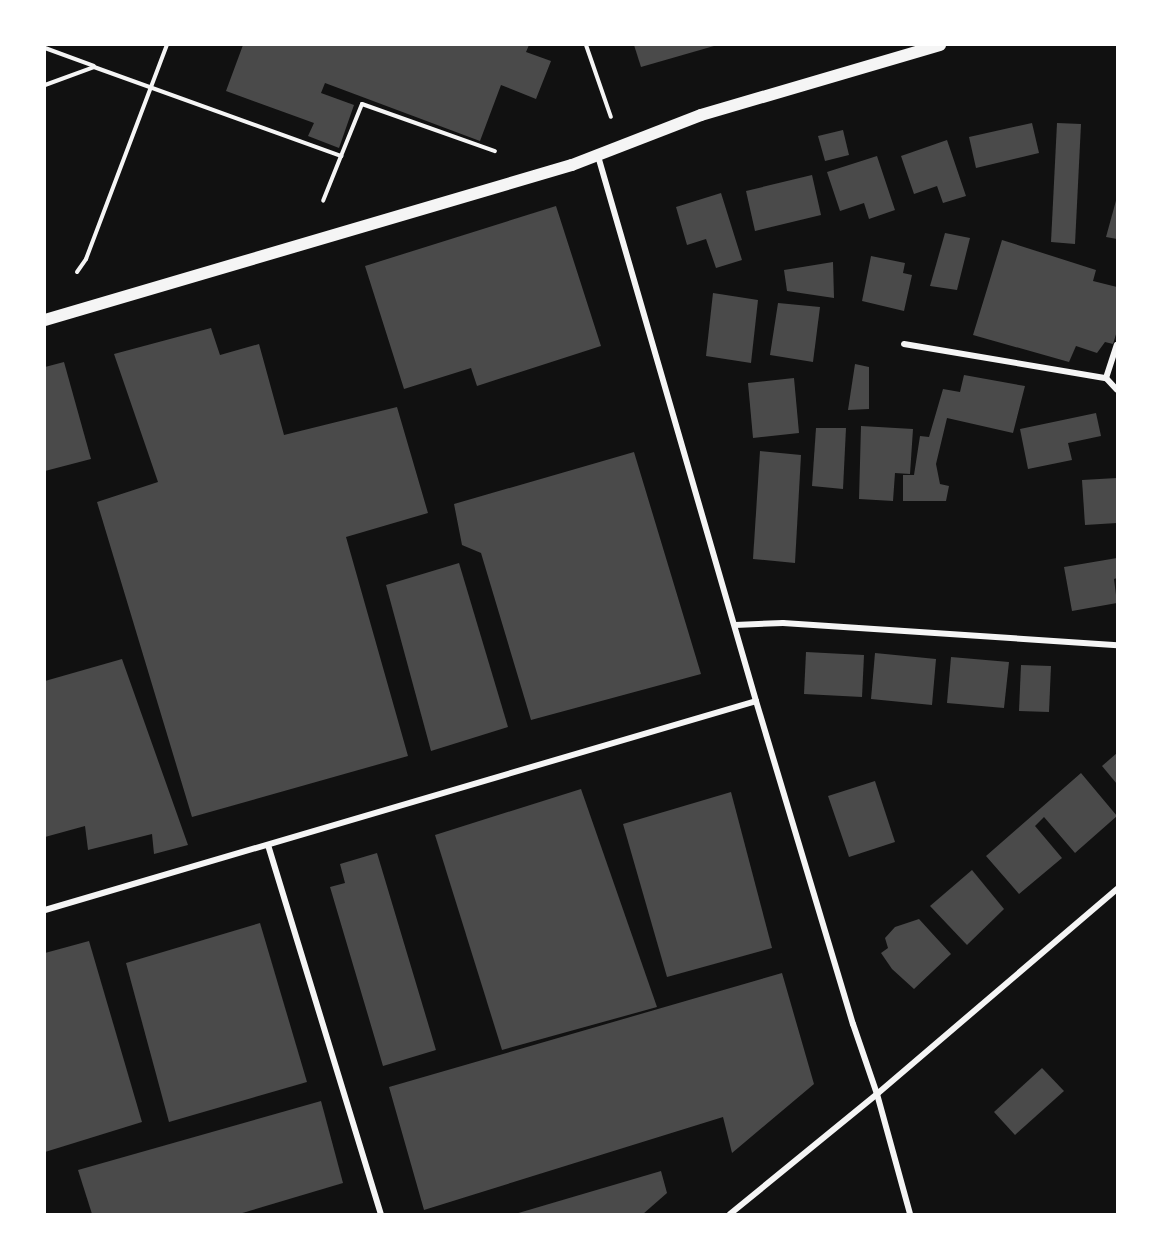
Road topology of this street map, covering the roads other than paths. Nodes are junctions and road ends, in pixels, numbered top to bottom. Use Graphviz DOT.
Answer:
graph roads {
  1 [pos="940,45"];
  2 [pos="597,156"];
  3 [pos="45,320"];
  4 [pos="904,344"];
  5 [pos="1117,345"];
  6 [pos="1106,378"];
  7 [pos="1117,390"];
  8 [pos="735,625"];
  9 [pos="1117,645"];
  10 [pos="756,701"];
  11 [pos="268,845"];
  12 [pos="1117,889"];
  13 [pos="45,910"];
  14 [pos="877,1094"];
  15 [pos="381,1214"];
  16 [pos="730,1214"];
  17 [pos="910,1214"];
  1 -- 2 [label="main road"];
  2 -- 3 [label="main road"];
  2 -- 8 [label="street"];
  4 -- 6 [label="street"];
  5 -- 6 [label="street"];
  6 -- 7 [label="street"];
  8 -- 9 [label="street"];
  8 -- 10 [label="street"];
  10 -- 11 [label="street"];
  10 -- 14 [label="street"];
  11 -- 13 [label="street"];
  11 -- 15 [label="street"];
  12 -- 14 [label="street"];
  14 -- 16 [label="street"];
  14 -- 17 [label="street"];
}
